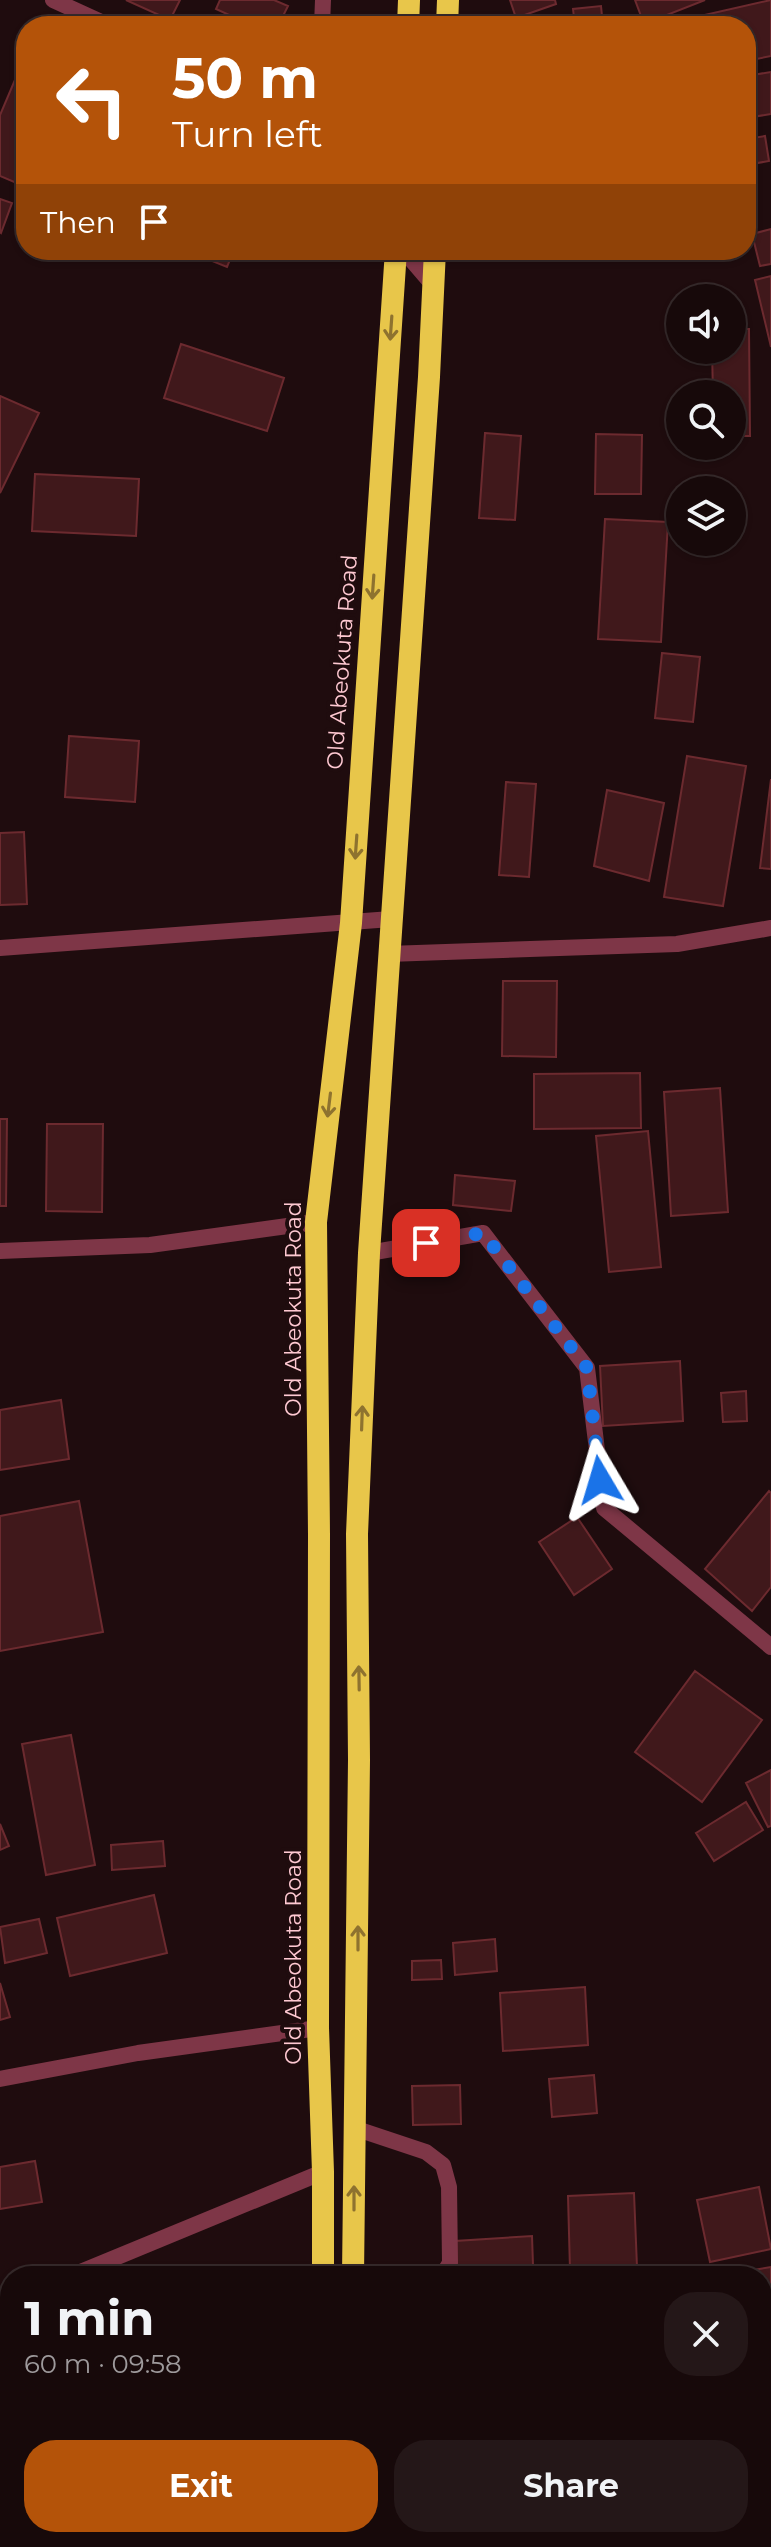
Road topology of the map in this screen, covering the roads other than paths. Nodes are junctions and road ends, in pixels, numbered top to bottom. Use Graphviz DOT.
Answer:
graph roads {
  1 [pos="53,0"];
  2 [pos="88,16"];
  3 [pos="395,260"];
  4 [pos="412,260"];
  5 [pos="434,260"];
  6 [pos="433,285"];
  7 [pos="391,919"];
  8 [pos="351,923"];
  9 [pos="771,928"];
  10 [pos="0,948"];
  11 [pos="388,954"];
  12 [pos="316,1222"];
  13 [pos="0,1251"];
  14 [pos="369,1253"];
  15 [pos="771,1647"];
  16 [pos="318,2028"];
  17 [pos="0,2079"];
  18 [pos="354,2128"];
  19 [pos="323,2172"];
  20 [pos="95,2266"];
  21 [pos="323,2266"];
  22 [pos="353,2266"];
  23 [pos="448,2266"];
  1 -- 2 [label="street"];
  3 -- 8 [label="highway, Old Abeokuta Road, one-way"];
  4 -- 6 [label="street"];
  5 -- 6 [label="highway"];
  6 -- 7 [label="highway"];
  7 -- 8 [label="street"];
  7 -- 11 [label="highway"];
  8 -- 10 [label="street"];
  8 -- 12 [label="highway, Old Abeokuta Road, one-way"];
  9 -- 11 [label="street"];
  11 -- 14 [label="highway"];
  12 -- 13 [label="street"];
  12 -- 16 [label="highway, Old Abeokuta Road"];
  14 -- 15 [label="street"];
  18 -- 14 [label="highway, one-way"];
  16 -- 17 [label="street"];
  16 -- 19 [label="highway, Old Abeokuta Road"];
  22 -- 18 [label="highway, one-way"];
  18 -- 23 [label="street"];
  19 -- 20 [label="street"];
  19 -- 21 [label="highway, Old Abeokuta Road"];
}
